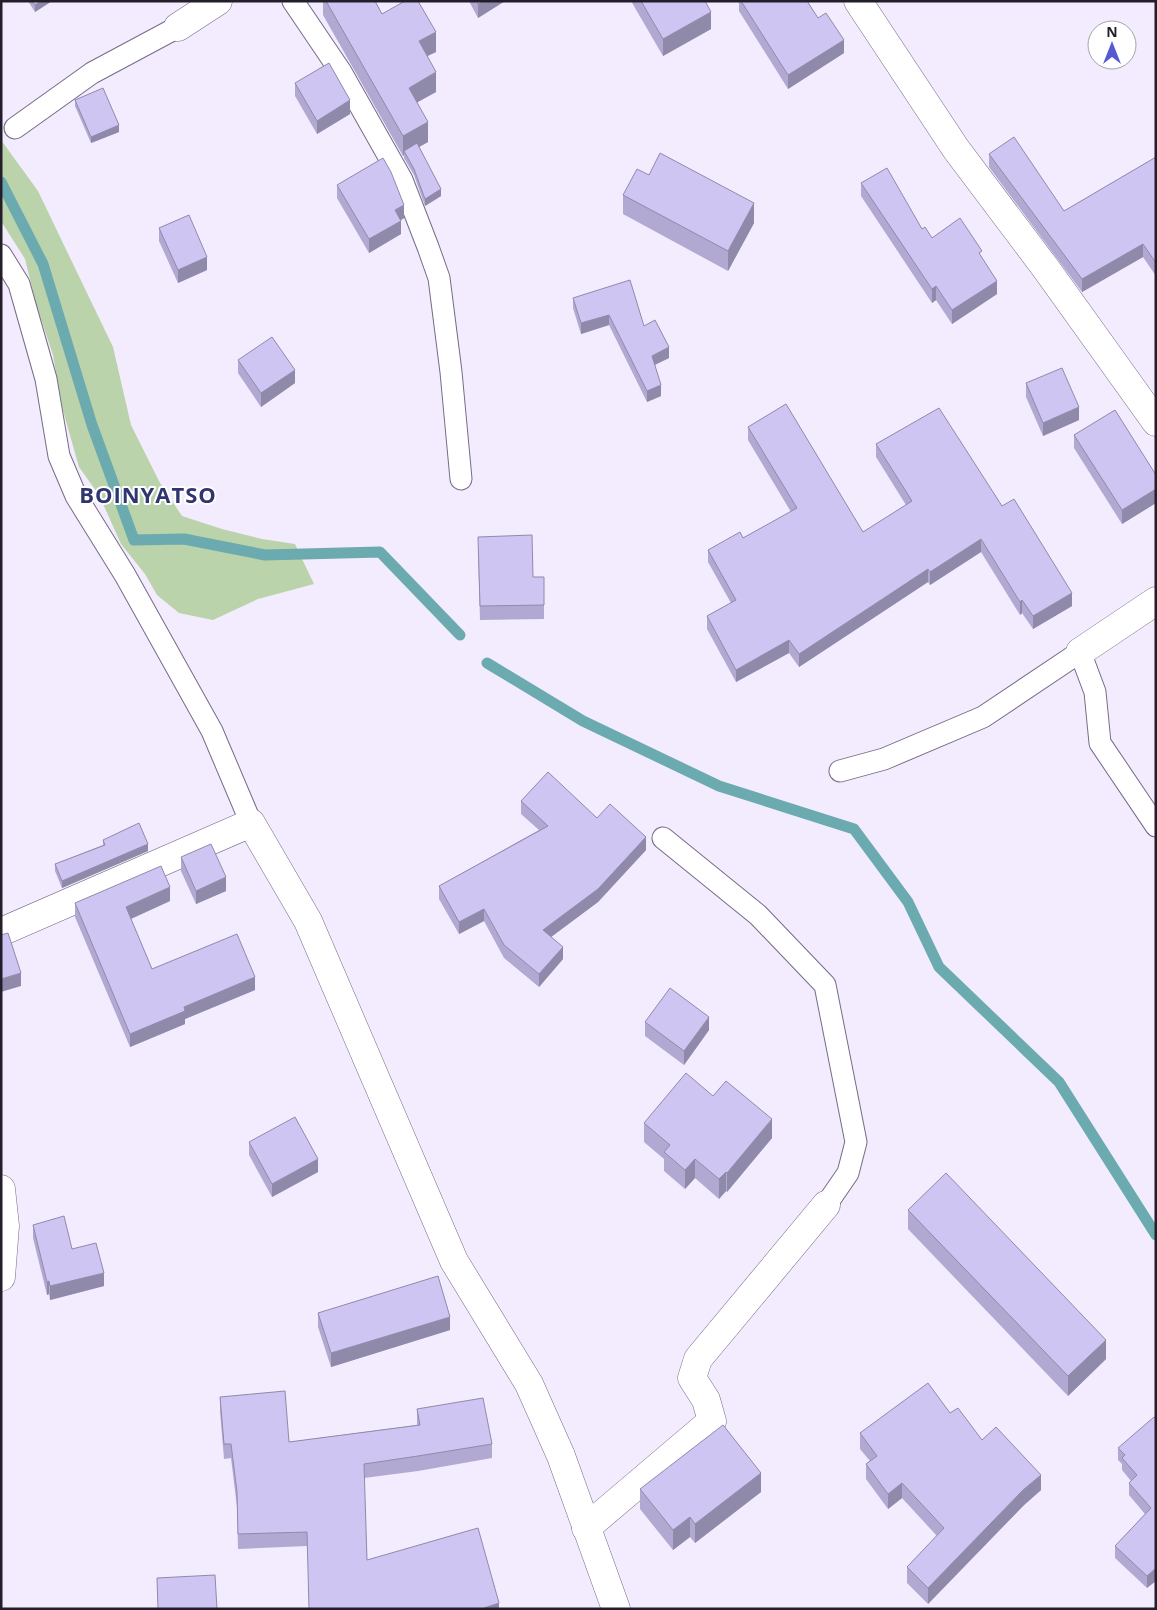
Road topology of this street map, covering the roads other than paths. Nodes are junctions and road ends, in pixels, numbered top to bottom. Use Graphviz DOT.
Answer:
graph roads {
  1 [pos="218,1"];
  2 [pos="293,1"];
  3 [pos="858,1"];
  4 [pos="178,27"];
  5 [pos="15,128"];
  6 [pos="1,255"];
  7 [pos="1156,422"];
  8 [pos="461,479"];
  9 [pos="1156,601"];
  10 [pos="1080,652"];
  11 [pos="840,771"];
  12 [pos="251,823"];
  13 [pos="1156,826"];
  14 [pos="663,838"];
  15 [pos="1,932"];
  16 [pos="1,1189"];
  17 [pos="826,1205"];
  18 [pos="1,1277"];
  19 [pos="586,1528"];
  20 [pos="616,1609"];
  1 -- 4 [label="street"];
  2 -- 8 [label="lane"];
  3 -- 7 [label="street"];
  4 -- 5 [label="lane"];
  6 -- 12 [label="lane"];
  9 -- 10 [label="street"];
  10 -- 11 [label="lane"];
  10 -- 13 [label="lane"];
  12 -- 15 [label="street"];
  12 -- 19 [label="street"];
  14 -- 17 [label="lane"];
  16 -- 18 [label="street"];
  17 -- 19 [label="street"];
  19 -- 20 [label="street"];
}
